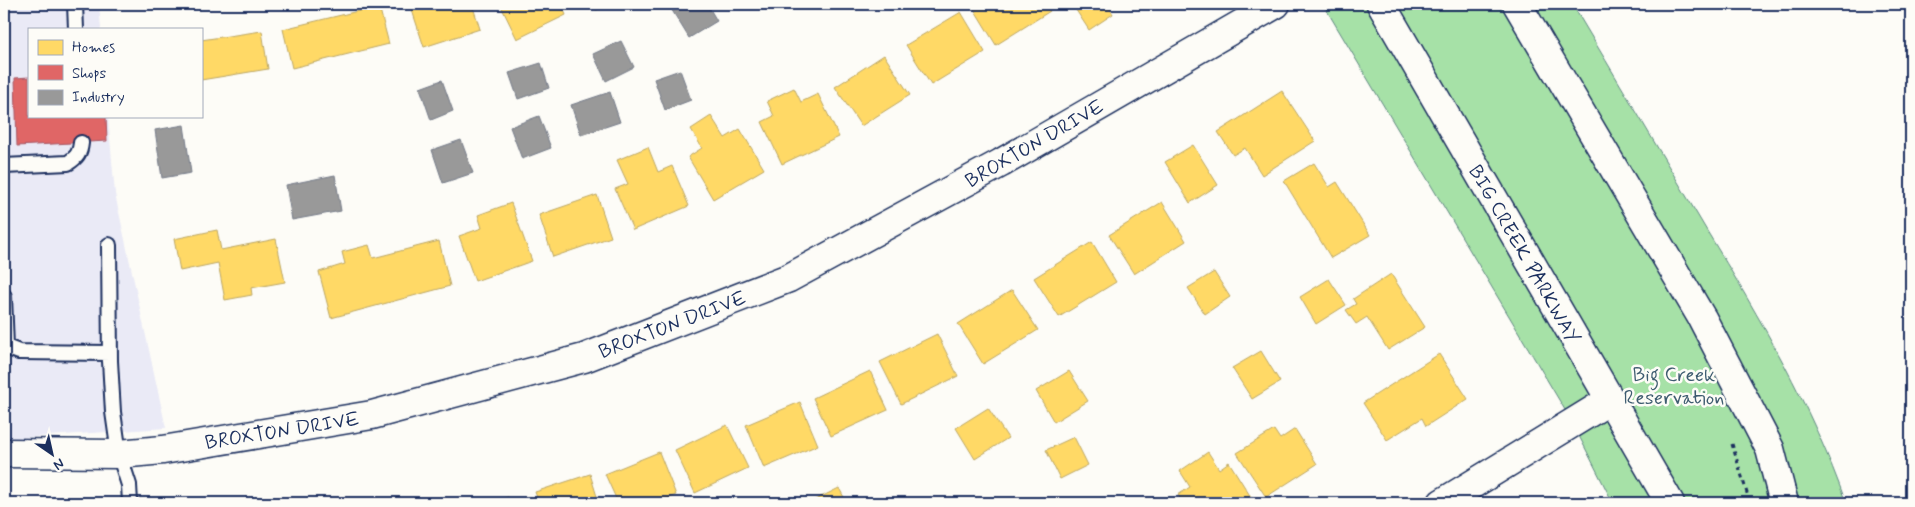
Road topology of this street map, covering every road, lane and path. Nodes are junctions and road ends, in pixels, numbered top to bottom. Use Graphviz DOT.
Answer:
graph roads {
  1 [pos="1276,4"];
  2 [pos="1381,4"];
  3 [pos="1517,4"];
  4 [pos="75,6"];
  5 [pos="76,28"];
  6 [pos="81,142"];
  7 [pos="4,166"];
  8 [pos="109,245"];
  9 [pos="4,296"];
  10 [pos="110,353"];
  11 [pos="1610,400"];
  12 [pos="4,453"];
  13 [pos="119,454"];
  14 [pos="130,503"];
  15 [pos="1442,503"];
  16 [pos="1670,503"];
  17 [pos="1784,503"];
  1 -- 13 [label="street, BROXTON DRIVE"];
  2 -- 11 [label="street, BIG CREEK PARKWAY"];
  3 -- 17 [label="street"];
  4 -- 5 [label="lane"];
  6 -- 7 [label="lane"];
  8 -- 10 [label="lane"];
  9 -- 10 [label="lane"];
  10 -- 13 [label="lane"];
  11 -- 15 [label="street"];
  11 -- 16 [label="street, BIG CREEK PARKWAY"];
  12 -- 13 [label="street, BROXTON DRIVE"];
  13 -- 14 [label="lane"];
}
